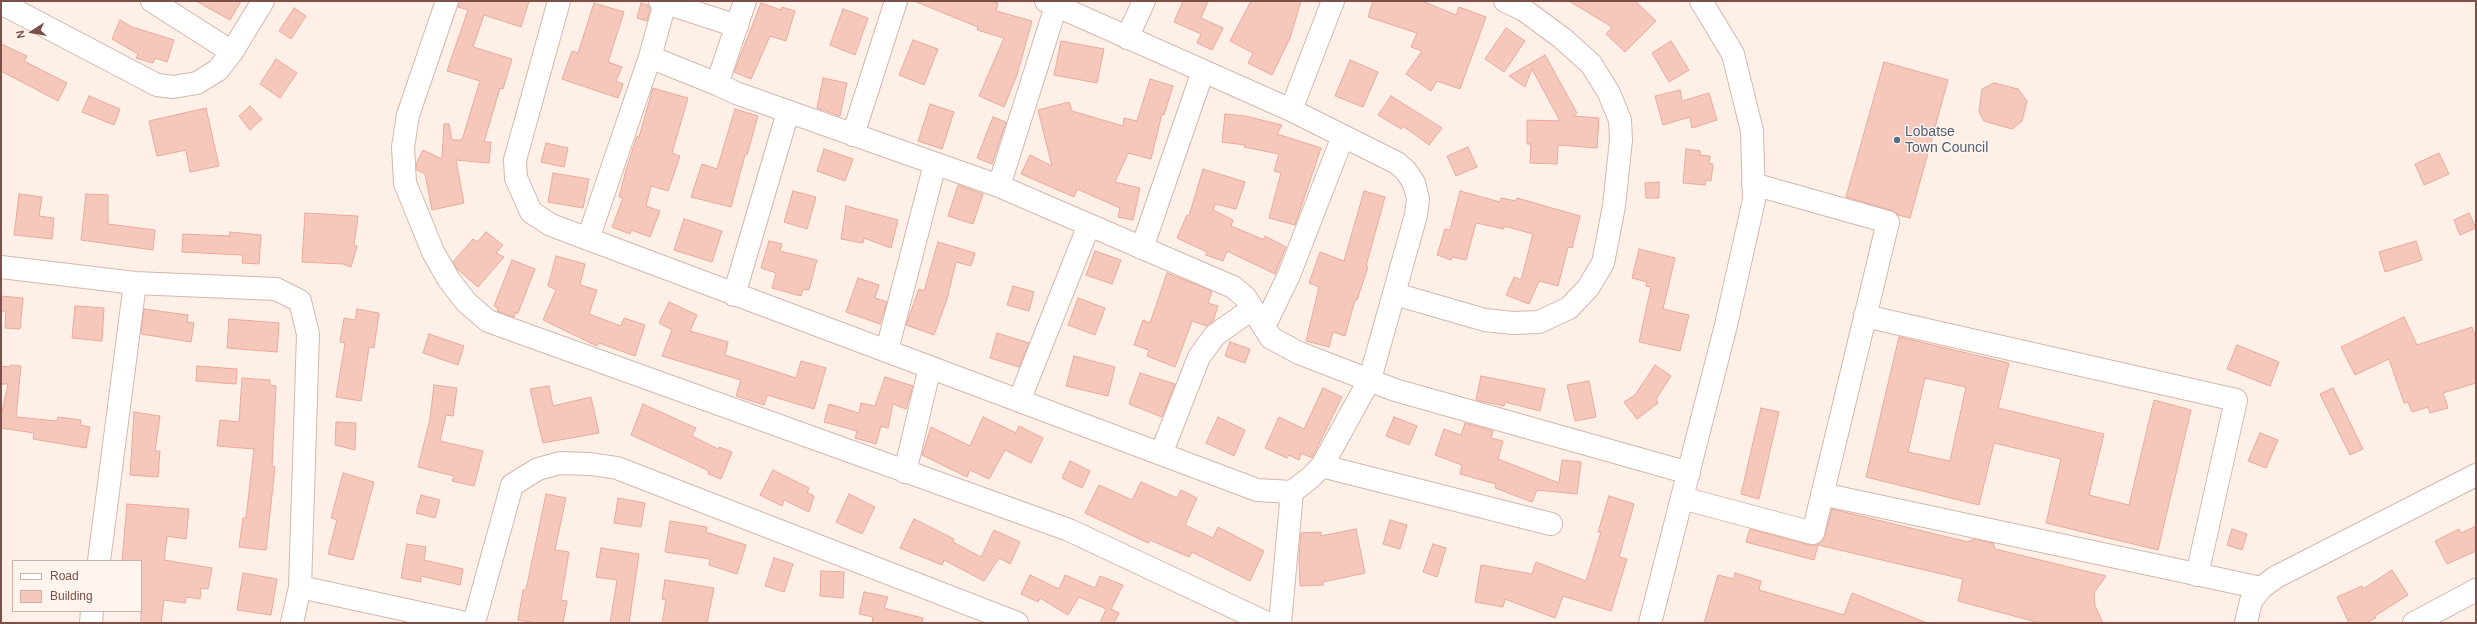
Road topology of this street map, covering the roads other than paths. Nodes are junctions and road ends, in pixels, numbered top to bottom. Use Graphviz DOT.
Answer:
graph roads {
  1 [pos="152,1"];
  2 [pos="263,1"];
  3 [pos="447,1"];
  4 [pos="559,1"];
  5 [pos="745,1"];
  6 [pos="896,1"];
  7 [pos="1144,1"];
  8 [pos="1333,1"];
  9 [pos="1505,1"];
  10 [pos="1701,1"];
  11 [pos="662,2"];
  12 [pos="1,4"];
  13 [pos="1051,4"];
  14 [pos="738,26"];
  15 [pos="1126,38"];
  16 [pos="232,52"];
  17 [pos="650,56"];
  18 [pos="1203,71"];
  19 [pos="717,84"];
  20 [pos="1291,110"];
  21 [pos="788,112"];
  22 [pos="853,135"];
  23 [pos="1343,136"];
  24 [pos="935,164"];
  25 [pos="1753,184"];
  26 [pos="999,186"];
  27 [pos="1089,225"];
  28 [pos="588,239"];
  29 [pos="1142,248"];
  30 [pos="1,267"];
  31 [pos="135,283"];
  32 [pos="1395,294"];
  33 [pos="734,295"];
  34 [pos="1252,309"];
  35 [pos="1865,316"];
  36 [pos="1264,328"];
  37 [pos="887,350"];
  38 [pos="930,367"];
  39 [pos="1370,380"];
  40 [pos="1019,401"];
  41 [pos="1161,454"];
  42 [pos="1322,466"];
  43 [pos="905,472"];
  44 [pos="1689,473"];
  45 [pos="2476,475"];
  46 [pos="1292,492"];
  47 [pos="1822,494"];
  48 [pos="1682,498"];
  49 [pos="1551,524"];
  50 [pos="99,560"];
  51 [pos="2197,575"];
  52 [pos="300,586"];
  53 [pos="2261,588"];
  54 [pos="2476,590"];
  55 [pos="92,612"];
  56 [pos="91,623"];
  57 [pos="292,623"];
  58 [pos="466,623"];
  59 [pos="474,623"];
  60 [pos="1017,623"];
  61 [pos="1267,623"];
  62 [pos="1280,623"];
  63 [pos="1650,623"];
  64 [pos="2246,623"];
  65 [pos="2414,623"];
  1 -- 16 [label="street"];
  2 -- 16 [label="street"];
  3 -- 43 [label="street"];
  4 -- 28 [label="street"];
  5 -- 14 [label="street"];
  6 -- 22 [label="street"];
  7 -- 15 [label="street"];
  8 -- 20 [label="street"];
  9 -- 32 [label="street"];
  10 -- 25 [label="street"];
  11 -- 14 [label="street"];
  11 -- 17 [label="street"];
  12 -- 16 [label="street"];
  13 -- 15 [label="street"];
  13 -- 26 [label="street"];
  14 -- 19 [label="street"];
  15 -- 18 [label="street"];
  17 -- 19 [label="street"];
  17 -- 28 [label="street"];
  18 -- 20 [label="street"];
  18 -- 29 [label="street"];
  19 -- 21 [label="street"];
  20 -- 23 [label="street"];
  21 -- 22 [label="street"];
  21 -- 33 [label="street"];
  22 -- 24 [label="street"];
  23 -- 32 [label="street"];
  23 -- 36 [label="street"];
  24 -- 26 [label="street"];
  24 -- 37 [label="street"];
  25 -- 35 [label="street"];
  25 -- 44 [label="street"];
  26 -- 27 [label="street"];
  27 -- 29 [label="street"];
  27 -- 40 [label="street"];
  28 -- 33 [label="street"];
  29 -- 34 [label="street"];
  30 -- 31 [label="street"];
  31 -- 50 [label="street"];
  31 -- 52 [label="street"];
  32 -- 39 [label="street"];
  33 -- 37 [label="street"];
  34 -- 36 [label="street"];
  34 -- 41 [label="street"];
  35 -- 47 [label="street"];
  35 -- 51 [label="street"];
  36 -- 39 [label="street"];
  37 -- 38 [label="street"];
  38 -- 40 [label="street"];
  38 -- 43 [label="street"];
  39 -- 42 [label="street"];
  39 -- 44 [label="street"];
  40 -- 41 [label="street"];
  41 -- 46 [label="street"];
  42 -- 46 [label="street"];
  42 -- 49 [label="street"];
  43 -- 61 [label="street"];
  44 -- 48 [label="street"];
  45 -- 53 [label="street"];
  46 -- 62 [label="street"];
  47 -- 48 [label="street"];
  47 -- 51 [label="street"];
  48 -- 63 [label="street"];
  51 -- 53 [label="street"];
  52 -- 57 [label="street"];
  52 -- 58 [label="street"];
  53 -- 64 [label="street"];
  54 -- 65 [label="street"];
  55 -- 56 [label="street"];
  59 -- 60 [label="street"];
}
